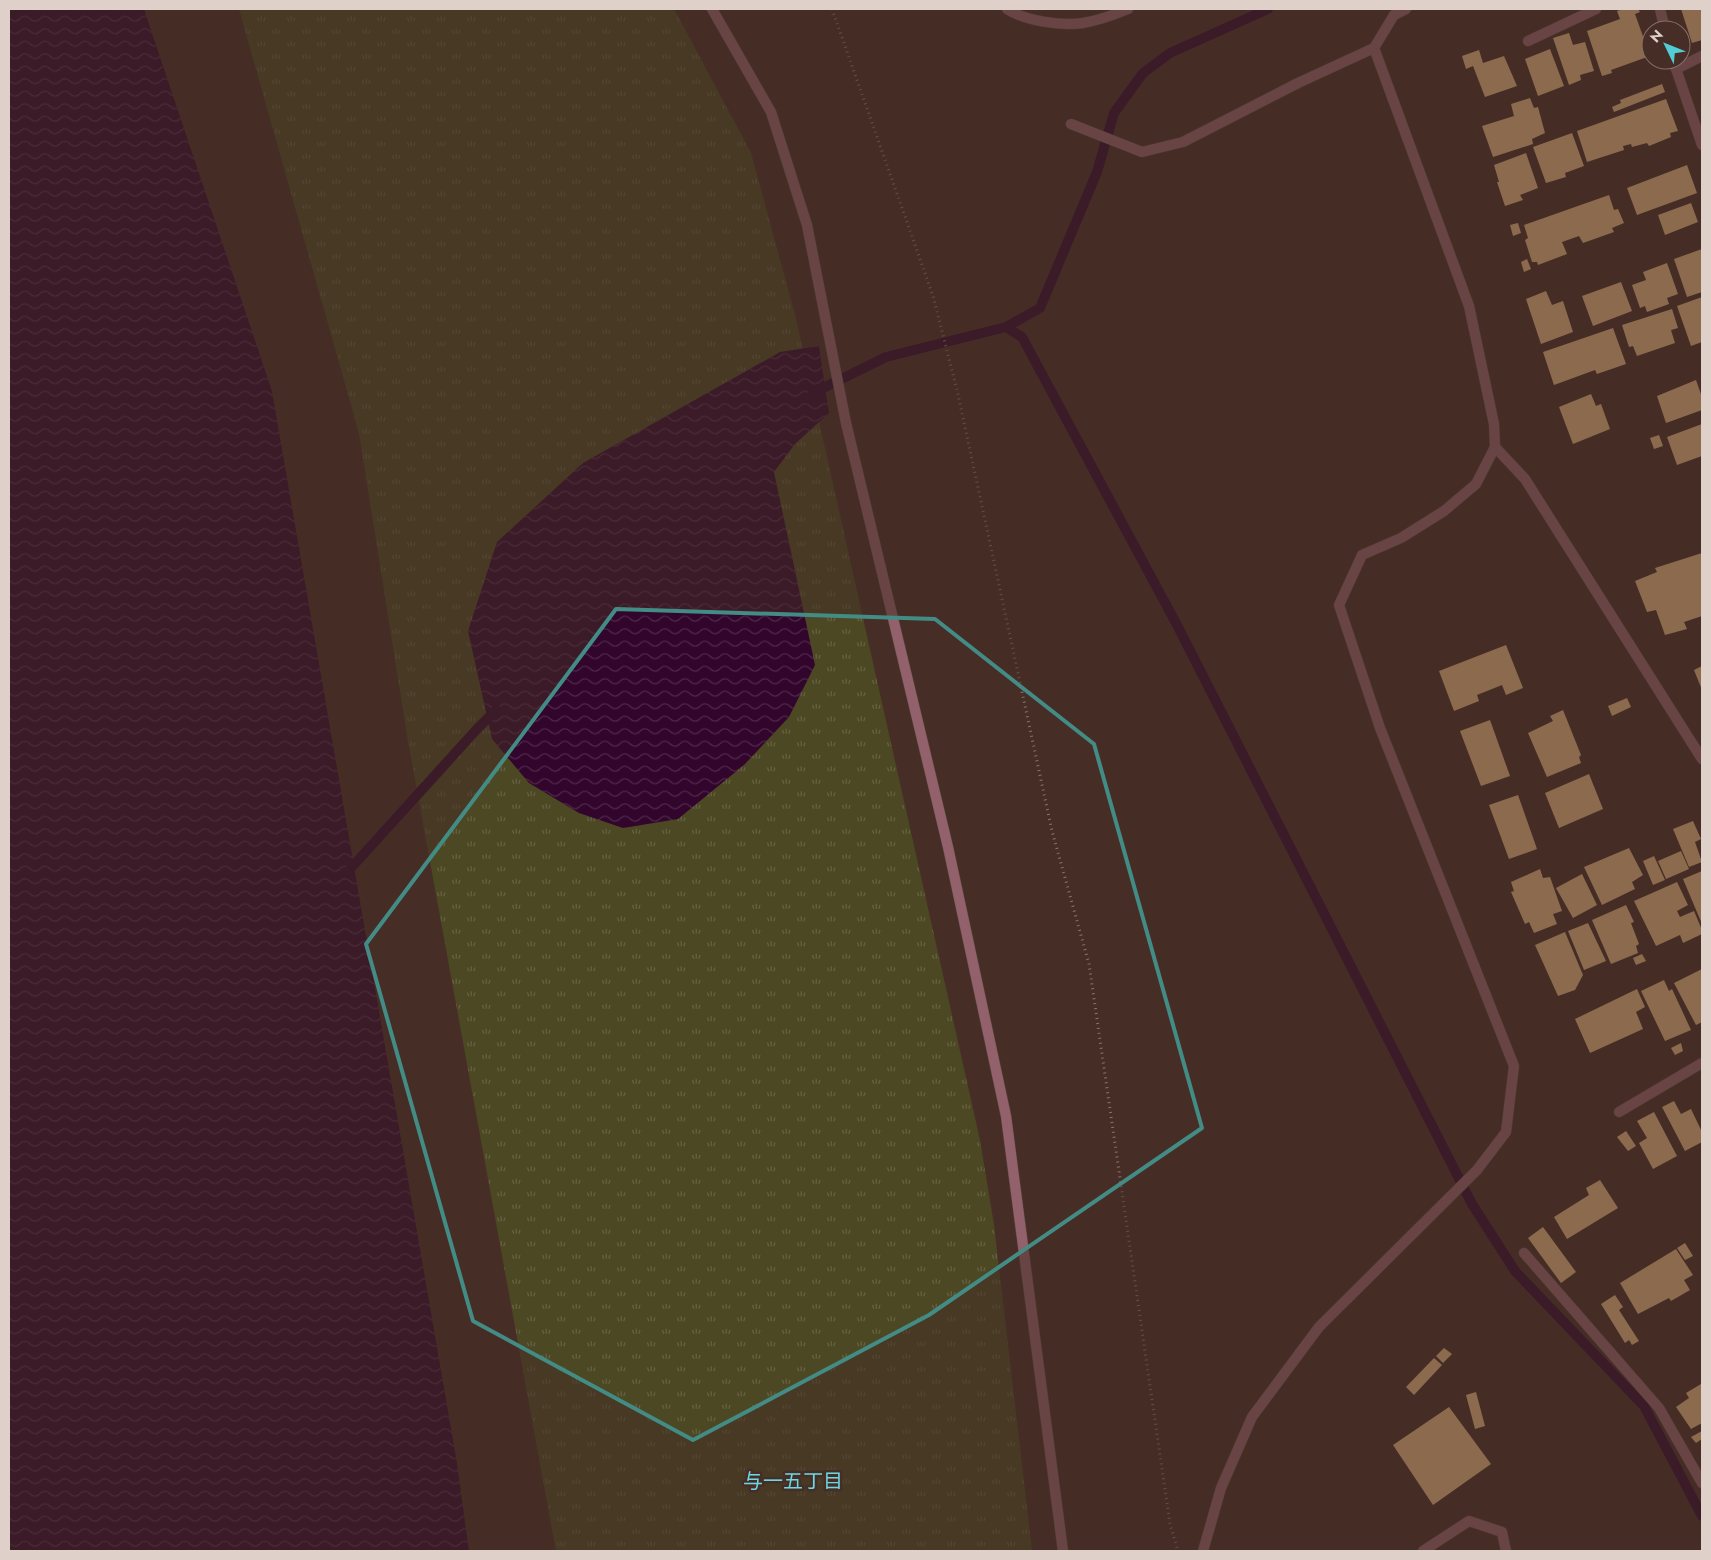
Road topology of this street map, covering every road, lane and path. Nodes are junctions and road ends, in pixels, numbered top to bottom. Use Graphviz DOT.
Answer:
graph roads {
  1 [pos="712,9"];
  2 [pos="832,9"];
  3 [pos="1007,9"];
  4 [pos="1125,9"];
  5 [pos="1406,9"];
  6 [pos="1596,9"];
  7 [pos="1528,40"];
  8 [pos="1374,48"];
  9 [pos="1676,70"];
  10 [pos="1072,124"];
  11 [pos="1702,145"];
  12 [pos="1495,447"];
  13 [pos="1702,757"];
  14 [pos="1702,1063"];
  15 [pos="1619,1112"];
  16 [pos="1524,1253"];
  17 [pos="1702,1483"];
  18 [pos="1064,1551"];
  19 [pos="1178,1551"];
  20 [pos="1203,1551"];
  21 [pos="1424,1551"];
  22 [pos="1506,1551"];
  1 -- 18 [label="street"];
  2 -- 19 [label="path"];
  3 -- 4 [label="street"];
  5 -- 8 [label="street"];
  6 -- 7 [label="street"];
  8 -- 10 [label="street"];
  8 -- 12 [label="street"];
  9 -- 11 [label="street"];
  12 -- 13 [label="street"];
  12 -- 20 [label="street"];
  14 -- 15 [label="street"];
  16 -- 17 [label="street"];
  21 -- 22 [label="street"];
}
